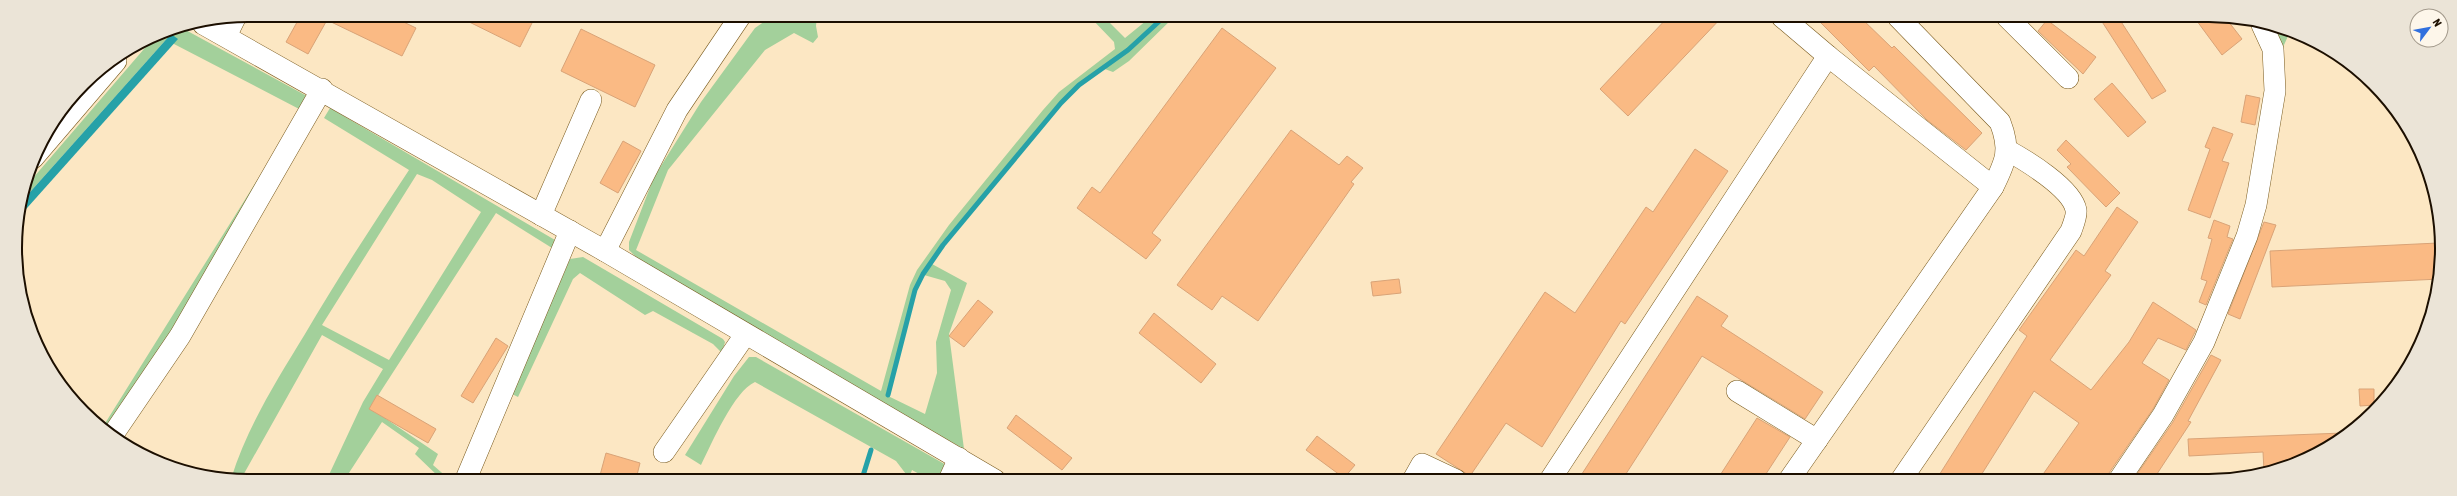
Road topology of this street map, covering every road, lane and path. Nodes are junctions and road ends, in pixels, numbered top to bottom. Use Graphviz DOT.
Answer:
graph roads {
  1 [pos="233,22"];
  2 [pos="737,22"];
  3 [pos="1789,22"];
  4 [pos="1903,22"];
  5 [pos="2012,22"];
  6 [pos="206,26"];
  7 [pos="2264,29"];
  8 [pos="226,36"];
  9 [pos="1828,56"];
  10 [pos="108,71"];
  11 [pos="2068,78"];
  12 [pos="322,90"];
  13 [pos="591,100"];
  14 [pos="49,140"];
  15 [pos="2007,150"];
  16 [pos="1993,187"];
  17 [pos="541,215"];
  18 [pos="570,231"];
  19 [pos="605,251"];
  20 [pos="745,335"];
  21 [pos="1737,391"];
  22 [pos="115,431"];
  23 [pos="1817,440"];
  24 [pos="664,452"];
  25 [pos="959,458"];
  26 [pos="468,474"];
  27 [pos="952,474"];
  28 [pos="982,474"];
  29 [pos="1416,474"];
  30 [pos="1443,474"];
  31 [pos="1554,474"];
  32 [pos="1793,474"];
  33 [pos="1905,474"];
  34 [pos="2123,474"];
  1 -- 8 [label="street"];
  2 -- 19 [label="street"];
  3 -- 9 [label="street"];
  4 -- 15 [label="street"];
  5 -- 11 [label="street"];
  6 -- 8 [label="street"];
  7 -- 34 [label="street"];
  8 -- 12 [label="street"];
  9 -- 16 [label="street"];
  9 -- 31 [label="street"];
  10 -- 14 [label="street"];
  12 -- 17 [label="street"];
  12 -- 22 [label="street"];
  13 -- 17 [label="street"];
  15 -- 16 [label="street"];
  15 -- 33 [label="street"];
  16 -- 23 [label="street"];
  17 -- 18 [label="street"];
  18 -- 19 [label="street"];
  18 -- 26 [label="street"];
  19 -- 20 [label="street"];
  20 -- 24 [label="street"];
  20 -- 25 [label="street"];
  21 -- 23 [label="street"];
  23 -- 32 [label="street"];
  25 -- 27 [label="street"];
  25 -- 28 [label="street"];
  29 -- 30 [label="street"];
}
